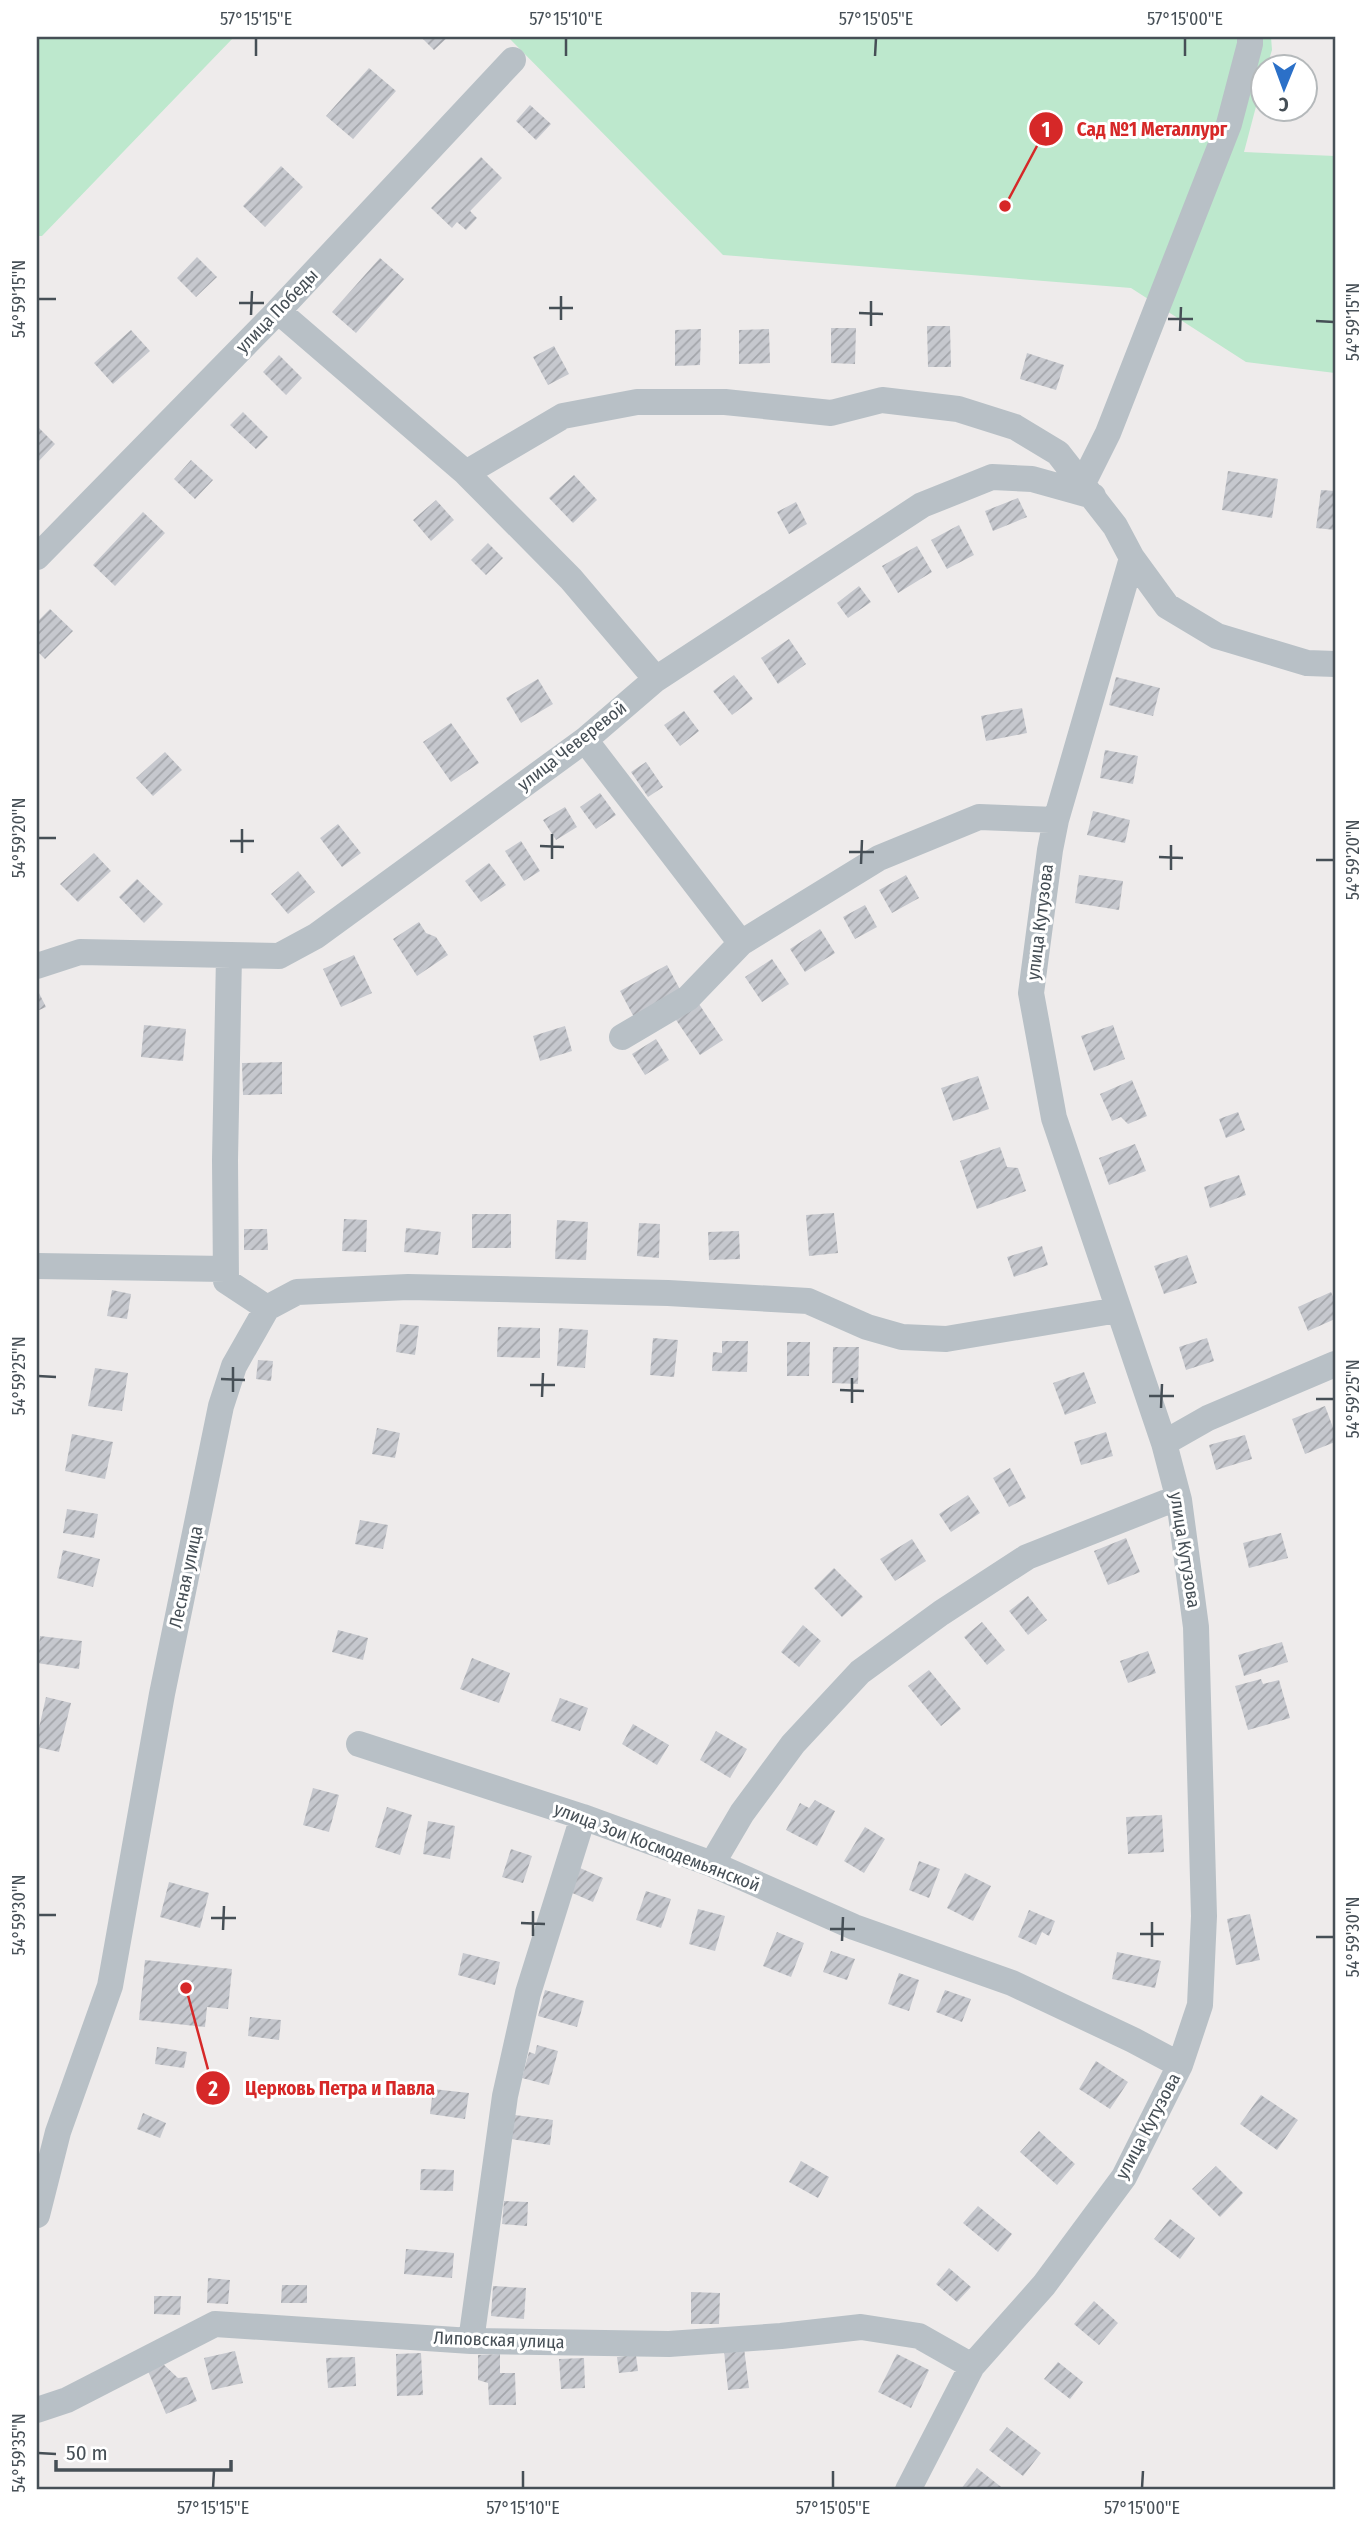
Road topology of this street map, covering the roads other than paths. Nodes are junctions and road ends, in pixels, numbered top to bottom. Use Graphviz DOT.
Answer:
graph roads {
  1 [pos="1250,37"];
  2 [pos="513,60"];
  3 [pos="278,312"];
  4 [pos="466,472"];
  5 [pos="1088,490"];
  6 [pos="37,557"];
  7 [pos="1132,558"];
  8 [pos="1335,664"];
  9 [pos="656,679"];
  10 [pos="586,740"];
  11 [pos="1056,820"];
  12 [pos="741,943"];
  13 [pos="229,956"];
  14 [pos="37,966"];
  15 [pos="622,1037"];
  16 [pos="37,1266"];
  17 [pos="226,1269"];
  18 [pos="267,1308"];
  19 [pos="1118,1310"];
  20 [pos="1335,1364"];
  21 [pos="1164,1443"];
  22 [pos="1179,1500"];
  23 [pos="359,1744"];
  24 [pos="583,1817"];
  25 [pos="712,1864"];
  26 [pos="1180,2065"];
  27 [pos="37,2215"];
  28 [pos="471,2340"];
  29 [pos="972,2366"];
  30 [pos="37,2410"];
  31 [pos="908,2490"];
  1 -- 5 [label="street"];
  2 -- 3 [label="street, улица Победы"];
  3 -- 4 [label="street"];
  3 -- 6 [label="street, улица Победы"];
  4 -- 5 [label="street"];
  4 -- 9 [label="street"];
  5 -- 7 [label="street"];
  5 -- 9 [label="street, улица Чеверевой"];
  7 -- 8 [label="street"];
  7 -- 11 [label="street, улица Кутузова"];
  9 -- 10 [label="street, улица Чеверевой"];
  10 -- 12 [label="street"];
  10 -- 13 [label="street, улица Чеверевой"];
  11 -- 12 [label="street"];
  11 -- 19 [label="street, улица Кутузова"];
  12 -- 15 [label="street"];
  13 -- 14 [label="street, улица Чеверевой"];
  13 -- 17 [label="street"];
  16 -- 17 [label="street"];
  17 -- 18 [label="street"];
  18 -- 19 [label="street"];
  18 -- 27 [label="street, Лесная улица"];
  19 -- 21 [label="street, улица Кутузова"];
  20 -- 21 [label="street"];
  21 -- 22 [label="street, улица Кутузова"];
  22 -- 25 [label="street"];
  22 -- 26 [label="street, улица Кутузова"];
  23 -- 24 [label="street, улица Зои Космодемьянской"];
  24 -- 25 [label="street, улица Зои Космодемьянской"];
  24 -- 28 [label="street"];
  25 -- 26 [label="street, улица Зои Космодемьянской"];
  26 -- 29 [label="street, улица Кутузова"];
  28 -- 29 [label="street, Липовская улица"];
  28 -- 30 [label="street, Липовская улица"];
  29 -- 31 [label="street, улица Кутузова"];
}
